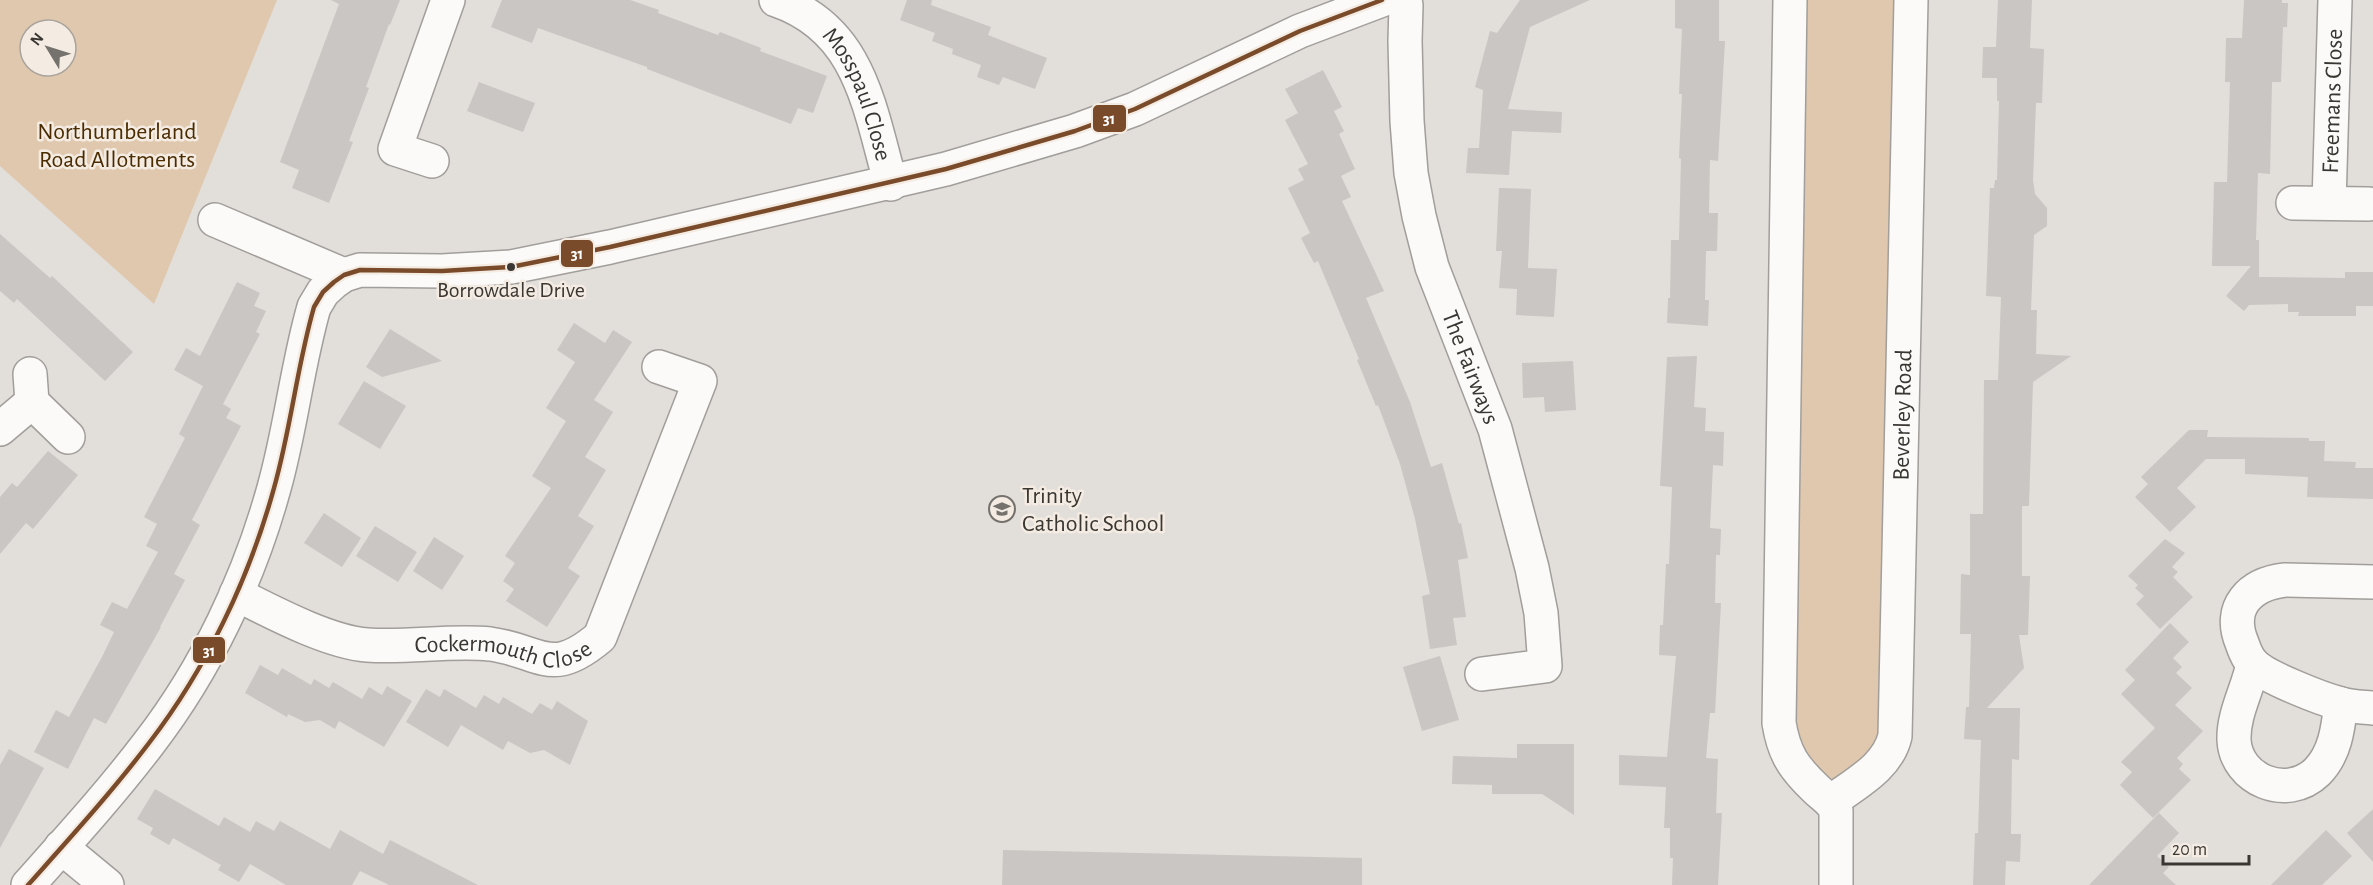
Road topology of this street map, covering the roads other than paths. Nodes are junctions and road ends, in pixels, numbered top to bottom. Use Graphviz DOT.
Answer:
graph roads {
  1 [pos="448,0"];
  2 [pos="776,0"];
  3 [pos="1790,0"];
  4 [pos="1911,0"];
  5 [pos="2335,0"];
  6 [pos="1404,1"];
  7 [pos="432,161"];
  8 [pos="891,184"];
  9 [pos="2293,202"];
  10 [pos="2329,203"];
  11 [pos="2369,204"];
  12 [pos="215,220"];
  13 [pos="344,275"];
  14 [pos="659,367"];
  15 [pos="0,429"];
  16 [pos="68,437"];
  17 [pos="2373,582"];
  18 [pos="236,594"];
  19 [pos="2253,664"];
  20 [pos="1482,674"];
  21 [pos="2341,704"];
  22 [pos="2373,708"];
  23 [pos="1832,801"];
  24 [pos="61,847"];
  25 [pos="28,885"];
  26 [pos="107,885"];
  27 [pos="1836,885"];
  1 -- 7 [label="street"];
  2 -- 8 [label="street, Mosspaul Close"];
  3 -- 23 [label="street"];
  4 -- 23 [label="street, Beverley Road"];
  5 -- 10 [label="street, Freemans Close"];
  6 -- 8 [label="street"];
  6 -- 20 [label="street, The Fairways"];
  8 -- 13 [label="street"];
  9 -- 10 [label="street, Freemans Close"];
  10 -- 11 [label="street, Freemans Close"];
  12 -- 13 [label="street"];
  13 -- 18 [label="street"];
  14 -- 18 [label="street, Cockermouth Close"];
  15 -- 16 [label="street"];
  17 -- 19 [label="street"];
  18 -- 24 [label="street"];
  19 -- 21 [label="street"];
  19 -- 21 [label="street"];
  21 -- 22 [label="street"];
  23 -- 27 [label="street"];
  24 -- 25 [label="street"];
  24 -- 26 [label="street"];
}
